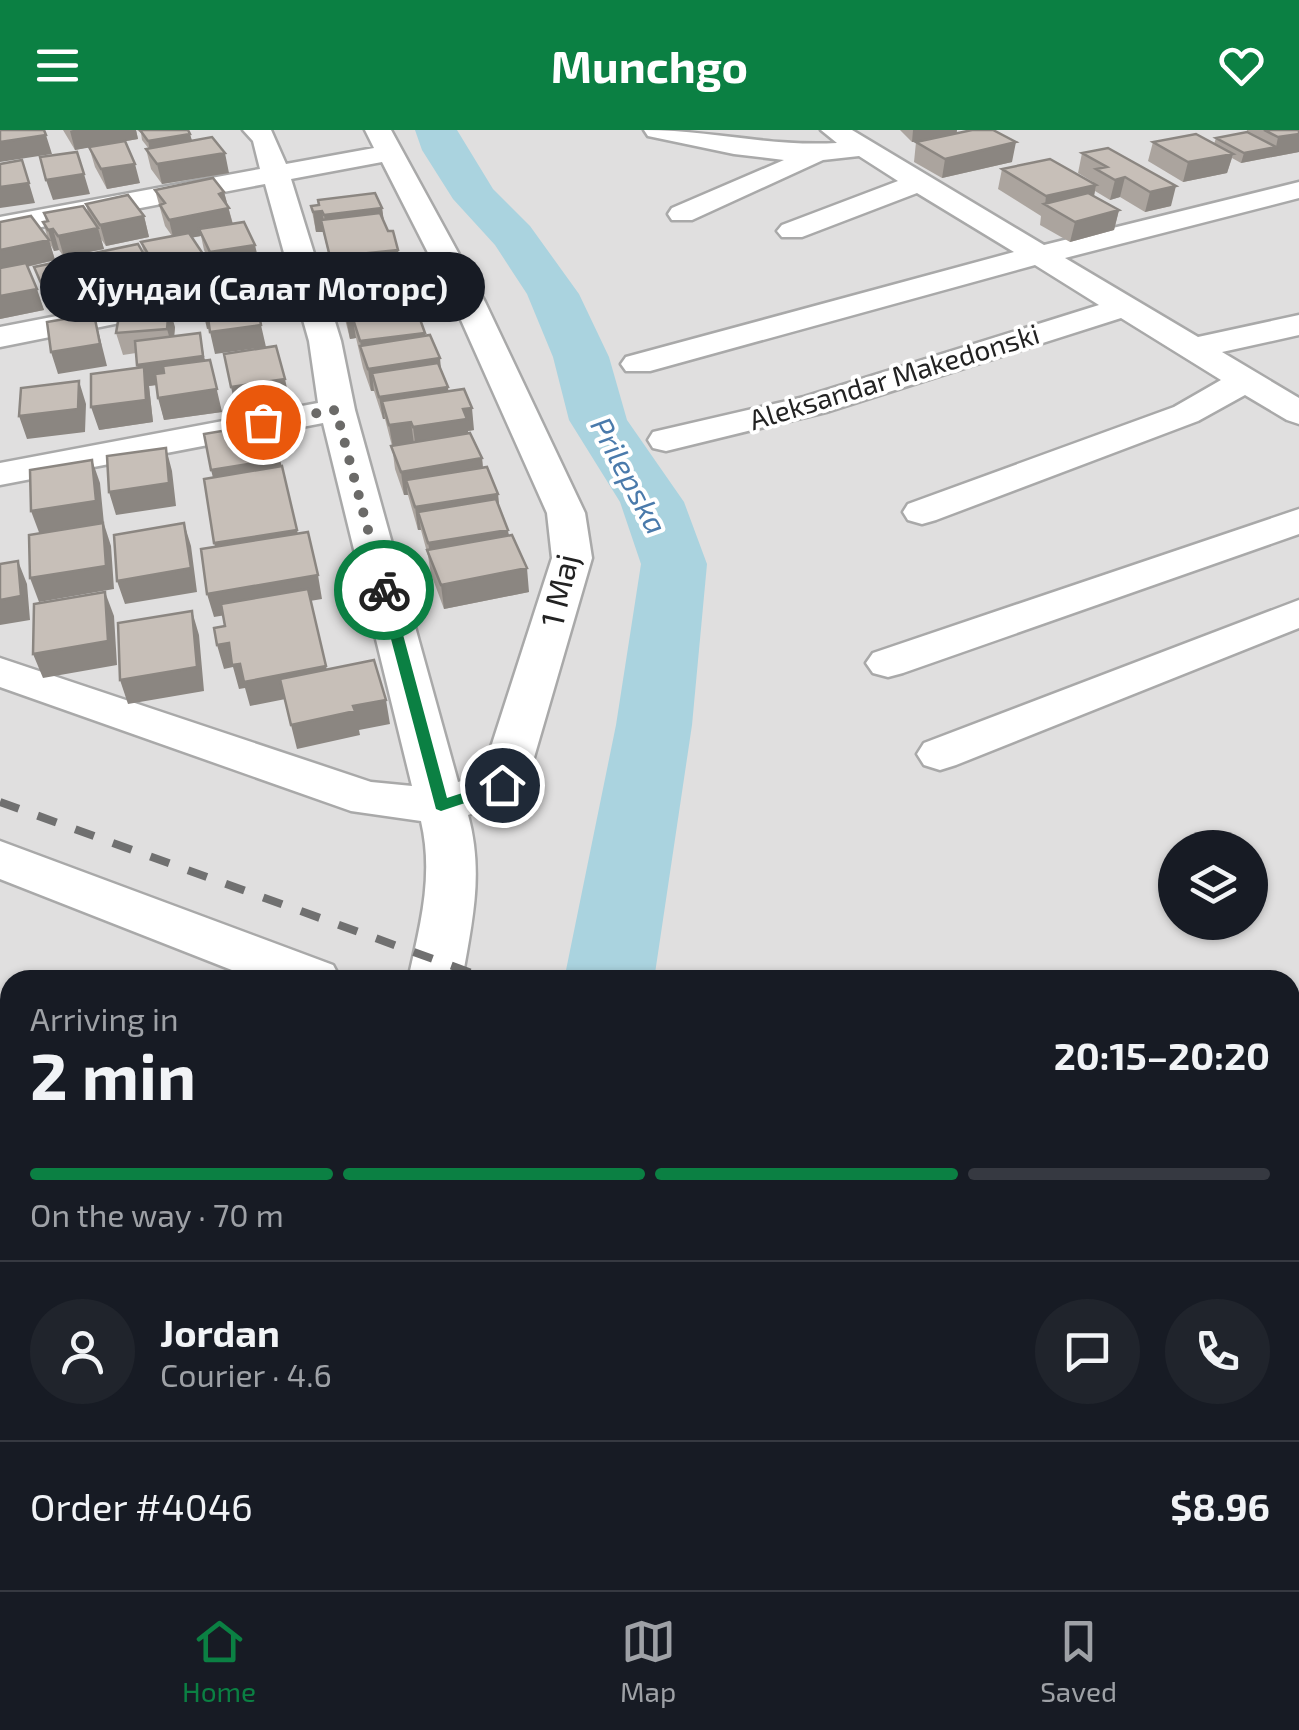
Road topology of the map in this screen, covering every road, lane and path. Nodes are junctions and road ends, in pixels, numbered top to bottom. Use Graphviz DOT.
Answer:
graph roads {
  1 [pos="256,130"];
  2 [pos="657,130"];
  3 [pos="834,130"];
  4 [pos="386,141"];
  5 [pos="863,148"];
  6 [pos="815,156"];
  7 [pos="274,174"];
  8 [pos="917,183"];
  9 [pos="1299,190"];
  10 [pos="682,214"];
  11 [pos="0,226"];
  12 [pos="792,231"];
  13 [pos="1036,255"];
  14 [pos="304,277"];
  15 [pos="1121,308"];
  16 [pos="1299,325"];
  17 [pos="0,338"];
  18 [pos="1191,349"];
  19 [pos="638,364"];
  20 [pos="1244,381"];
  21 [pos="336,410"];
  22 [pos="1299,413"];
  23 [pos="666,440"];
  24 [pos="0,474"];
  25 [pos="922,512"];
  26 [pos="1299,522"];
  27 [pos="1299,613"];
  28 [pos="888,662"];
  29 [pos="0,672"];
  30 [pos="940,754"];
  31 [pos="441,806"];
  32 [pos="0,859"];
  33 [pos="288,970"];
  34 [pos="437,970"];
  1 -- 7 [label="street"];
  2 -- 6 [label="street"];
  3 -- 5 [label="street"];
  4 -- 7 [label="street"];
  4 -- 31 [label="street, 1 Maj"];
  5 -- 6 [label="street"];
  5 -- 8 [label="street"];
  6 -- 10 [label="street"];
  7 -- 11 [label="street"];
  7 -- 14 [label="street"];
  8 -- 12 [label="street"];
  8 -- 13 [label="street"];
  9 -- 13 [label="street"];
  13 -- 15 [label="street"];
  13 -- 19 [label="street"];
  14 -- 17 [label="street"];
  14 -- 21 [label="street"];
  15 -- 18 [label="street"];
  15 -- 23 [label="street, Aleksandar Makedonski"];
  16 -- 18 [label="street"];
  18 -- 20 [label="street"];
  20 -- 22 [label="street"];
  20 -- 25 [label="street"];
  21 -- 24 [label="street"];
  21 -- 31 [label="street"];
  26 -- 28 [label="street"];
  27 -- 30 [label="street"];
  29 -- 31 [label="street"];
  31 -- 34 [label="street"];
  32 -- 33 [label="street"];
}
